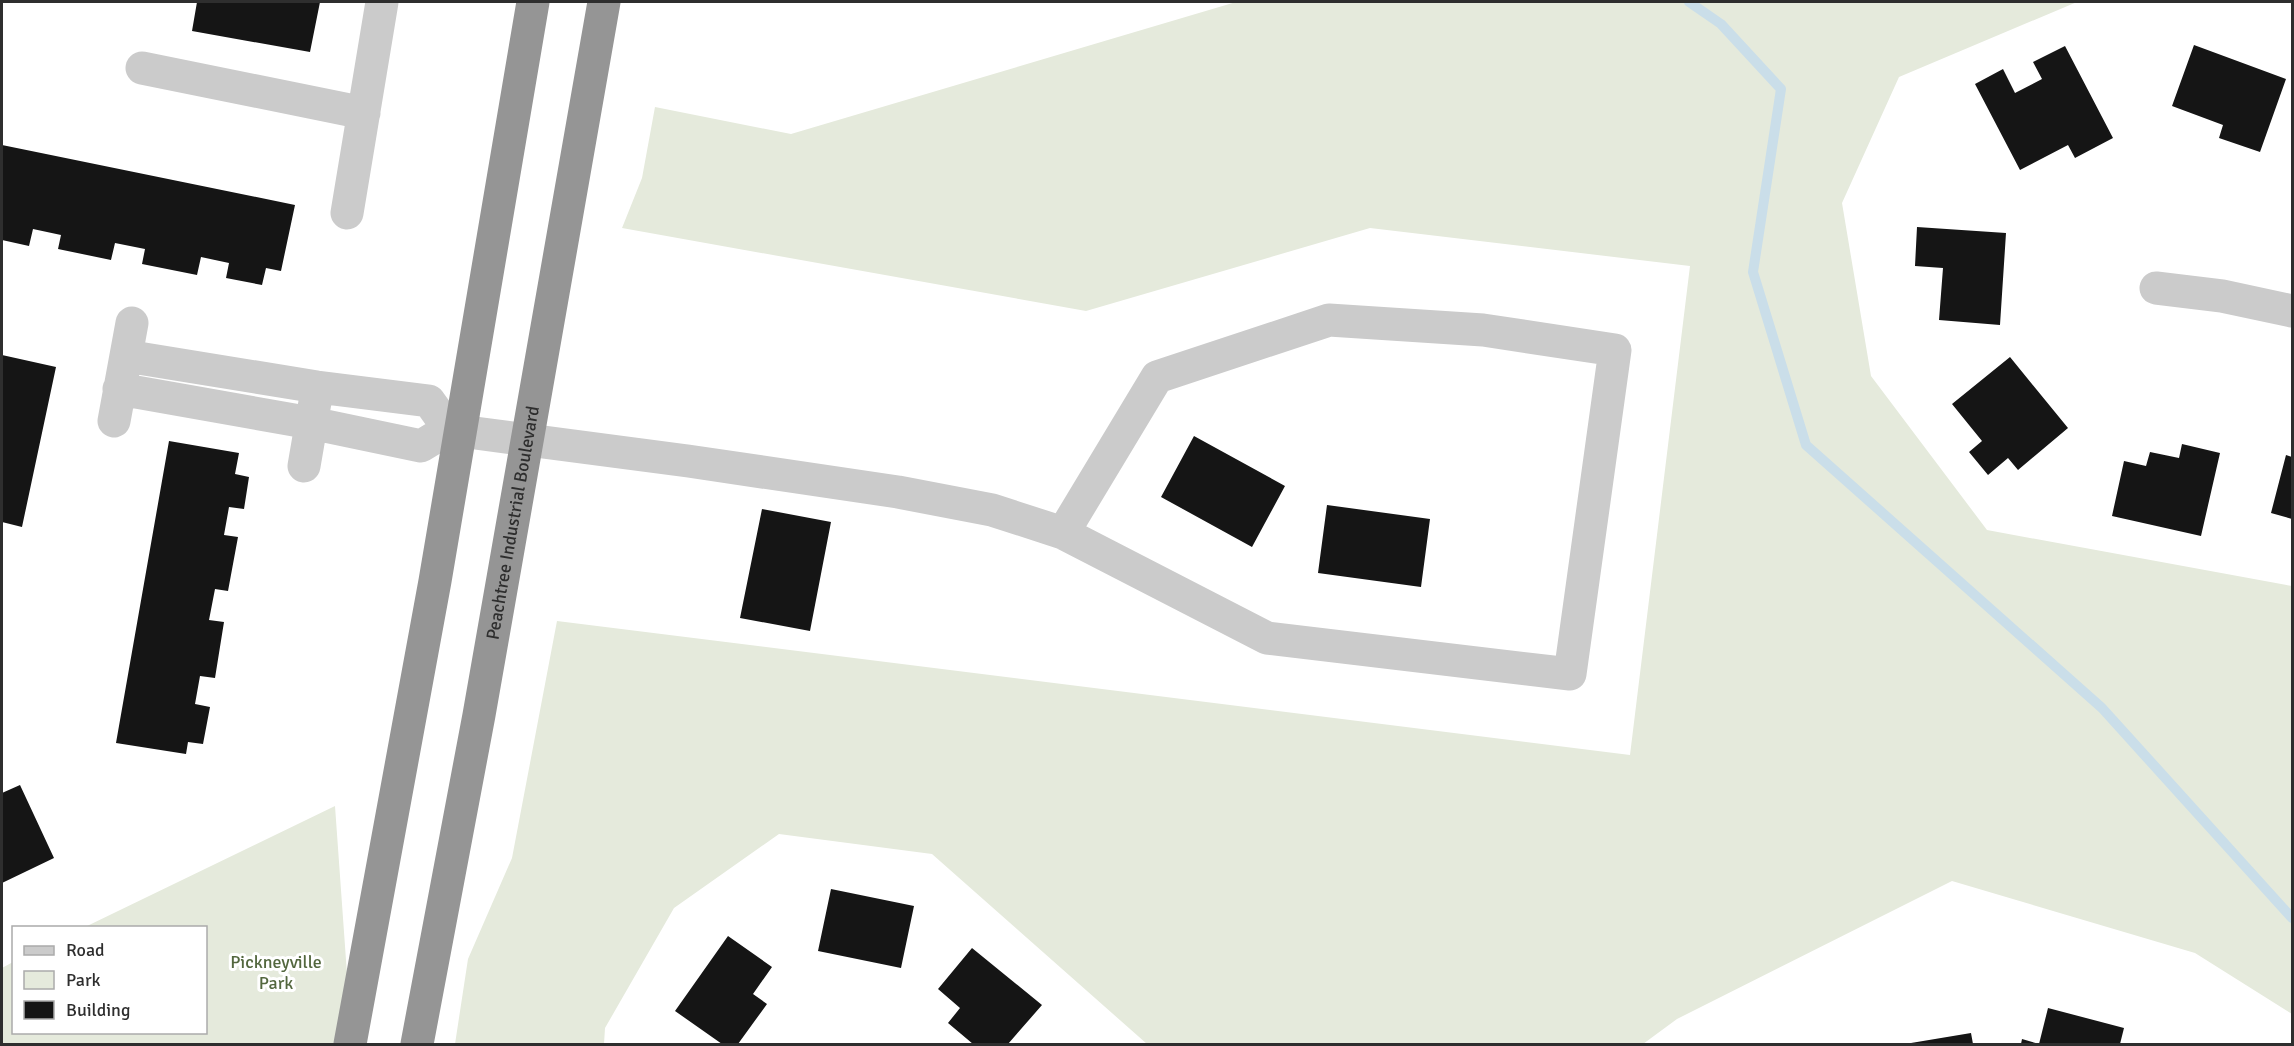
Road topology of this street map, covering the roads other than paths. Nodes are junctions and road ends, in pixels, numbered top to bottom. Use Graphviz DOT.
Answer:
graph roads {
  1 [pos="382,2"];
  2 [pos="533,2"];
  3 [pos="604,2"];
  4 [pos="142,68"];
  5 [pos="364,113"];
  6 [pos="347,213"];
  7 [pos="2156,288"];
  8 [pos="2292,311"];
  9 [pos="132,323"];
  10 [pos="126,356"];
  11 [pos="319,377"];
  12 [pos="311,423"];
  13 [pos="455,430"];
  14 [pos="528,438"];
  15 [pos="304,466"];
  16 [pos="1063,533"];
  17 [pos="350,1044"];
  18 [pos="417,1044"];
  1 -- 5 [label="street"];
  2 -- 13 [label="highway"];
  3 -- 14 [label="highway, Peachtree Industrial Boulevard"];
  4 -- 5 [label="street"];
  5 -- 6 [label="street"];
  7 -- 8 [label="street"];
  9 -- 10 [label="street"];
  10 -- 11 [label="street"];
  10 -- 12 [label="street"];
  11 -- 12 [label="street"];
  11 -- 13 [label="street"];
  12 -- 13 [label="street"];
  12 -- 15 [label="street"];
  13 -- 14 [label="street"];
  13 -- 17 [label="highway"];
  14 -- 16 [label="street"];
  14 -- 18 [label="highway, Peachtree Industrial Boulevard"];
  16 -- 16 [label="street"];
}
